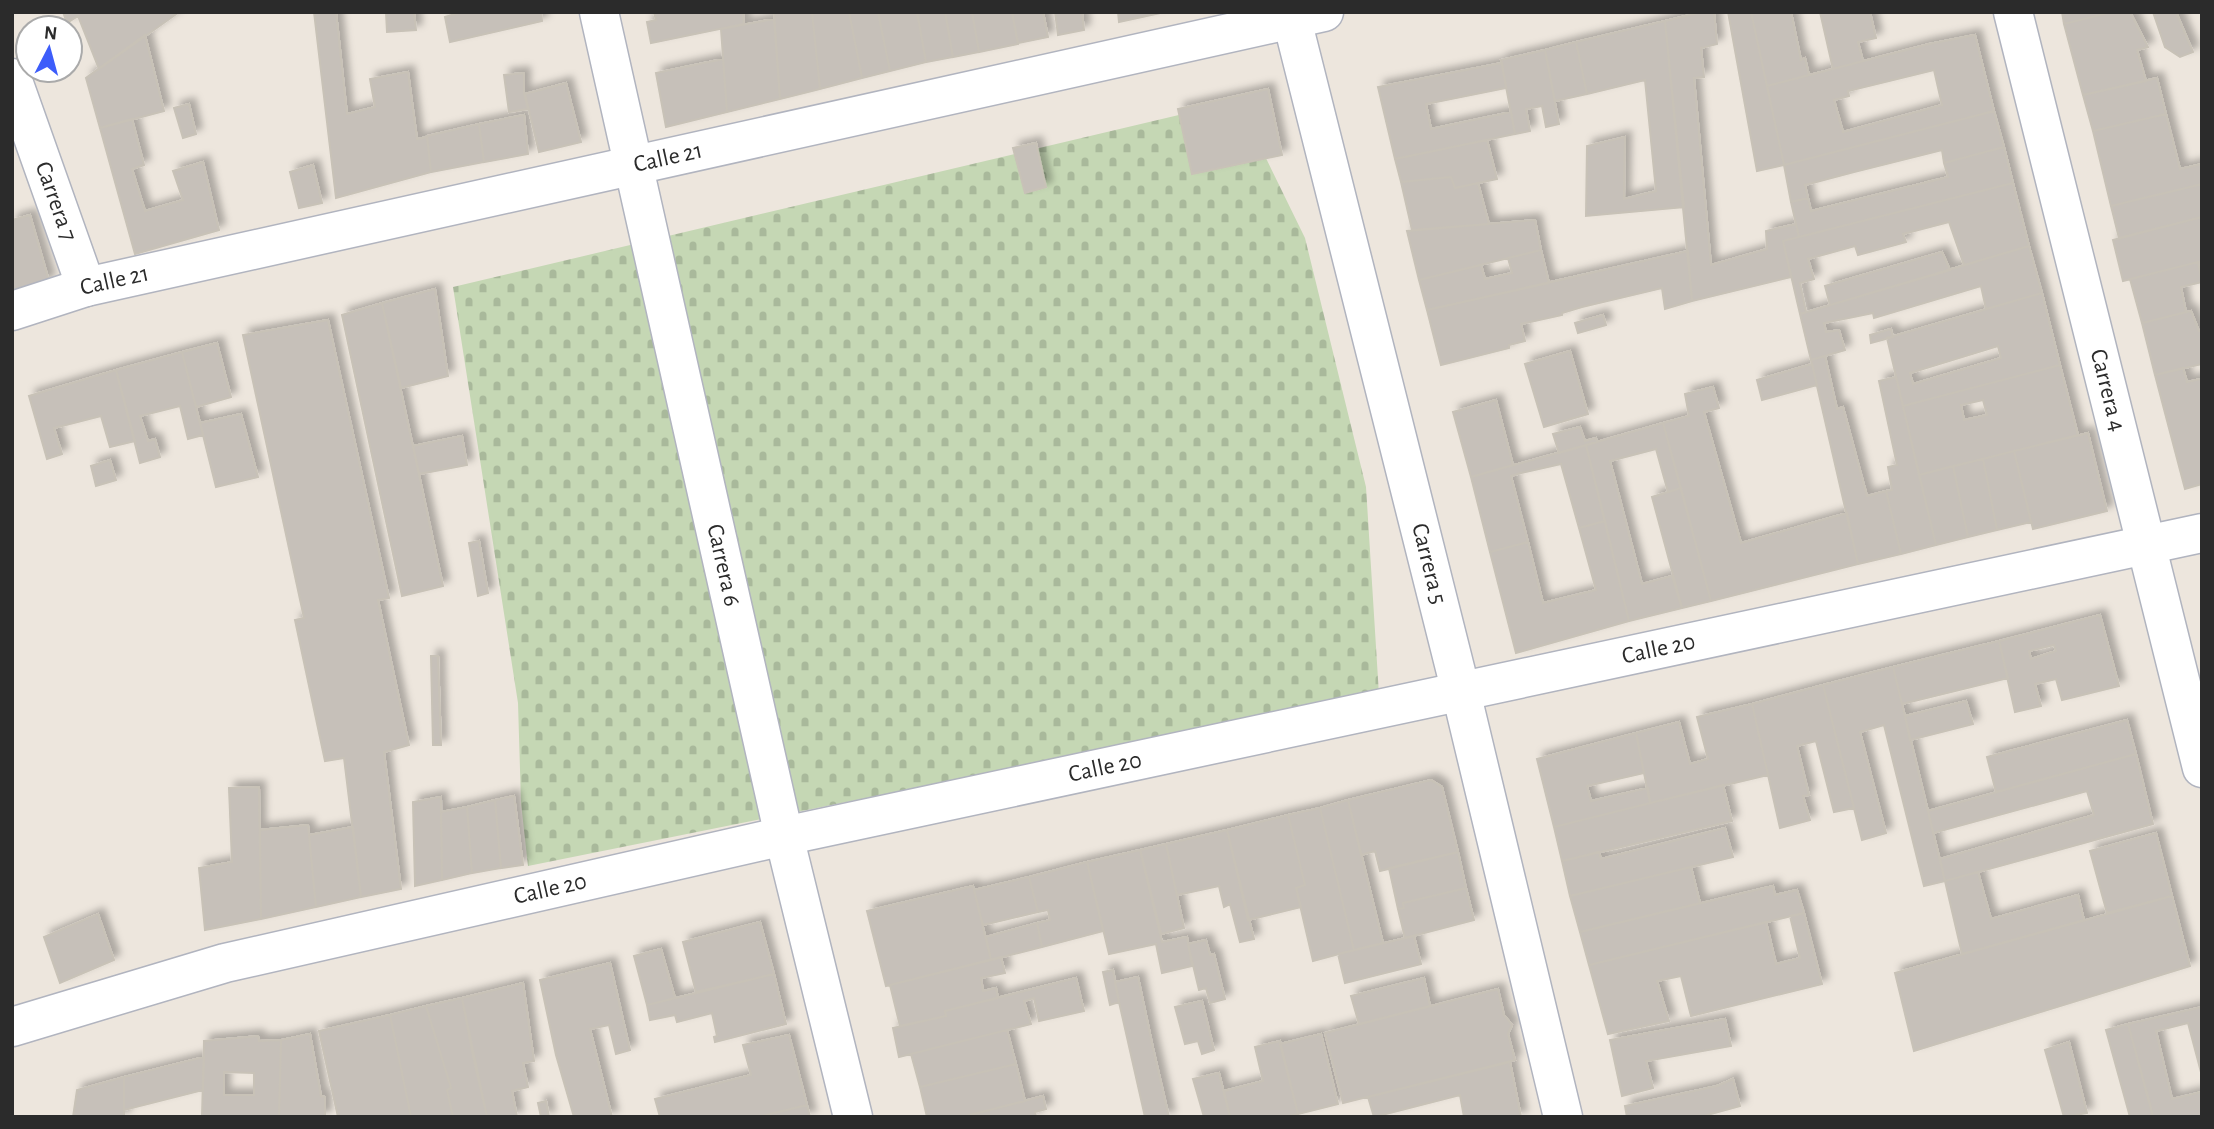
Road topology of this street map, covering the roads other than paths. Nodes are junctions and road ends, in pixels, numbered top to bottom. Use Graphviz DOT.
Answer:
graph roads {
  1 [pos="599,12"];
  2 [pos="2013,12"];
  3 [pos="1302,15"];
  4 [pos="12,78"];
  5 [pos="633,165"];
  6 [pos="86,287"];
  7 [pos="12,311"];
  8 [pos="2202,533"];
  9 [pos="2148,546"];
  10 [pos="1461,692"];
  11 [pos="2202,768"];
  12 [pos="784,836"];
  13 [pos="12,1027"];
  14 [pos="853,1117"];
  15 [pos="1563,1117"];
  1 -- 5 [label="street, Carrera 6"];
  2 -- 9 [label="street, Carrera 4"];
  3 -- 5 [label="street, Calle 21"];
  3 -- 10 [label="street, Carrera 5"];
  4 -- 6 [label="street, Carrera 7"];
  5 -- 6 [label="street, Calle 21"];
  5 -- 12 [label="street, Carrera 6"];
  6 -- 7 [label="street, Calle 21"];
  8 -- 9 [label="street, Calle 20"];
  9 -- 10 [label="street, Calle 20"];
  9 -- 11 [label="street, Carrera 4"];
  10 -- 12 [label="street, Calle 20"];
  10 -- 15 [label="street, Carrera 5"];
  12 -- 13 [label="street, Calle 20"];
  12 -- 14 [label="street, Carrera 6"];
}
